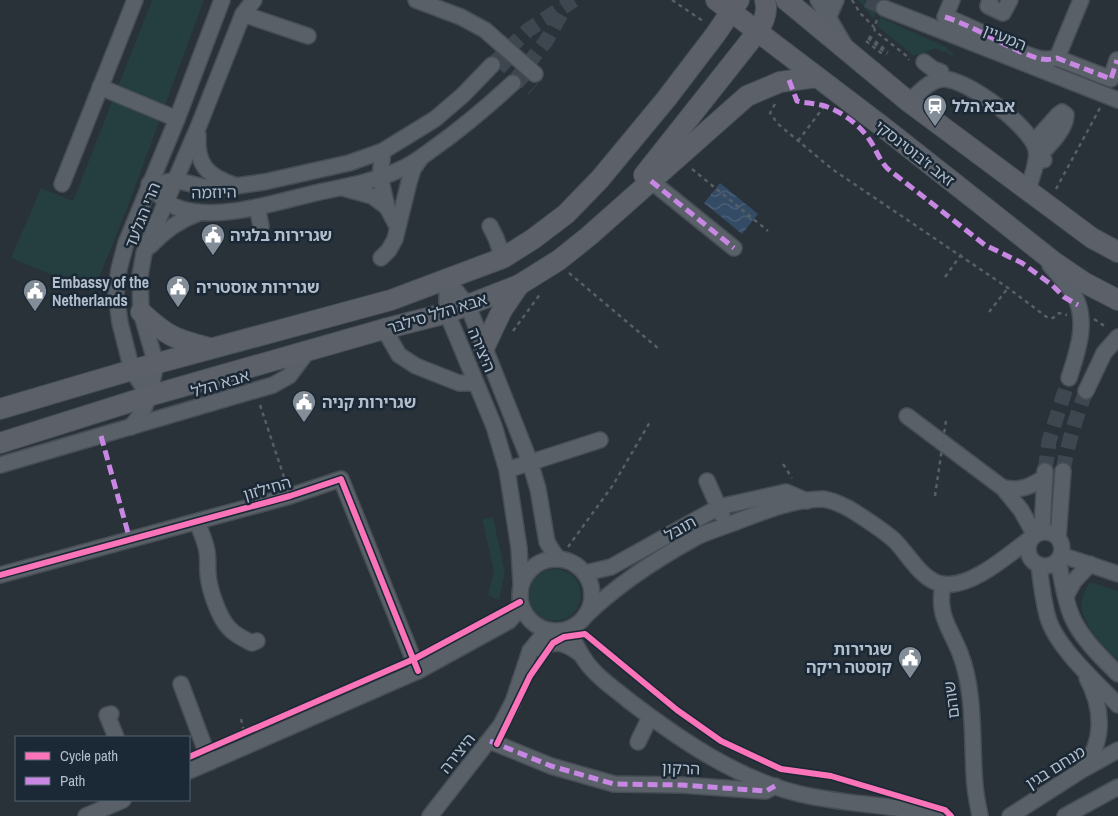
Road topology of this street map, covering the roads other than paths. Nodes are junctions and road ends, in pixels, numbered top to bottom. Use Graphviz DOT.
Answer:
graph roads {
  1 [pos="135,0"];
  2 [pos="222,0"];
  3 [pos="254,0"];
  4 [pos="416,0"];
  5 [pos="765,0"];
  6 [pos="786,0"];
  7 [pos="818,0"];
  8 [pos="836,0"];
  9 [pos="952,0"];
  10 [pos="990,0"];
  11 [pos="1010,0"];
  12 [pos="1081,0"];
  13 [pos="729,4"];
  14 [pos="882,11"];
  15 [pos="243,14"];
  16 [pos="828,18"];
  17 [pos="758,31"];
  18 [pos="308,36"];
  19 [pos="848,52"];
  20 [pos="1057,58"];
  21 [pos="1117,60"];
  22 [pos="917,63"];
  23 [pos="492,65"];
  24 [pos="535,74"];
  25 [pos="938,76"];
  26 [pos="816,77"];
  27 [pos="513,83"];
  28 [pos="100,87"];
  29 [pos="1114,99"];
  30 [pos="909,102"];
  31 [pos="177,119"];
  32 [pos="199,125"];
  33 [pos="383,151"];
  34 [pos="420,158"];
  35 [pos="400,170"];
  36 [pos="380,178"];
  37 [pos="175,180"];
  38 [pos="651,181"];
  39 [pos="62,184"];
  40 [pos="149,184"];
  41 [pos="236,186"];
  42 [pos="341,187"];
  43 [pos="1028,190"];
  44 [pos="404,198"];
  45 [pos="166,202"];
  46 [pos="257,206"];
  47 [pos="623,206"];
  48 [pos="387,207"];
  49 [pos="199,213"];
  50 [pos="261,226"];
  51 [pos="397,226"];
  52 [pos="490,226"];
  53 [pos="1031,244"];
  54 [pos="734,248"];
  55 [pos="1118,252"];
  56 [pos="144,253"];
  57 [pos="381,258"];
  58 [pos="503,258"];
  59 [pos="447,280"];
  60 [pos="519,285"];
  61 [pos="1118,300"];
  62 [pos="468,306"];
  63 [pos="142,312"];
  64 [pos="447,313"];
  65 [pos="384,329"];
  66 [pos="1118,337"];
  67 [pos="211,348"];
  68 [pos="484,348"];
  69 [pos="307,352"];
  70 [pos="156,364"];
  71 [pos="132,370"];
  72 [pos="1069,378"];
  73 [pos="476,382"];
  74 [pos="1086,391"];
  75 [pos="149,396"];
  76 [pos="0,409"];
  77 [pos="907,416"];
  78 [pos="131,427"];
  79 [pos="600,440"];
  80 [pos="0,443"];
  81 [pos="530,462"];
  82 [pos="0,465"];
  83 [pos="507,470"];
  84 [pos="1063,471"];
  85 [pos="707,481"];
  86 [pos="1004,488"];
  87 [pos="807,501"];
  88 [pos="720,507"];
  89 [pos="197,522"];
  90 [pos="724,526"];
  91 [pos="1036,535"];
  92 [pos="1058,538"];
  93 [pos="1060,557"];
  94 [pos="560,558"];
  95 [pos="1036,563"];
  96 [pos="1090,564"];
  97 [pos="992,566"];
  98 [pos="585,573"];
  99 [pos="1118,574"];
  100 [pos="0,575"];
  101 [pos="521,583"];
  102 [pos="943,584"];
  103 [pos="1066,596"];
  104 [pos="520,602"];
  105 [pos="585,616"];
  106 [pos="568,629"];
  107 [pos="547,630"];
  108 [pos="257,641"];
  109 [pos="530,651"];
  110 [pos="582,656"];
  111 [pos="1080,666"];
  112 [pos="418,671"];
  113 [pos="1117,672"];
  114 [pos="181,684"];
  115 [pos="1118,705"];
  116 [pos="111,714"];
  117 [pos="650,717"];
  118 [pos="116,736"];
  119 [pos="490,741"];
  120 [pos="638,742"];
  121 [pos="1118,750"];
  122 [pos="210,762"];
  123 [pos="1082,770"];
  124 [pos="190,771"];
  125 [pos="775,786"];
  126 [pos="1118,787"];
  127 [pos="121,801"];
  128 [pos="875,805"];
  129 [pos="86,816"];
  130 [pos="430,816"];
  131 [pos="902,816"];
  132 [pos="938,816"];
  133 [pos="980,816"];
  134 [pos="1010,816"];
  135 [pos="1065,816"];
  1 -- 28 [label="street"];
  2 -- 31 [label="street, הרי הגלעד"];
  3 -- 15 [label="street, הרי הגלעד"];
  4 -- 24 [label="street"];
  5 -- 17 [label="main road"];
  6 -- 19 [label="main road"];
  7 -- 16 [label="street"];
  8 -- 16 [label="street"];
  9 -- 20 [label="street, המעיין"];
  10 -- 11 [label="street"];
  12 -- 20 [label="street"];
  13 -- 17 [label="main road, זאב ז'בוטינסקי"];
  13 -- 58 [label="main road, אבא הלל סילבר"];
  14 -- 29 [label="street, המעיין"];
  15 -- 18 [label="street"];
  15 -- 32 [label="street, הרי הגלעד"];
  16 -- 19 [label="street"];
  17 -- 26 [label="main road, זאב ז'בוטינסקי"];
  17 -- 47 [label="main road"];
  19 -- 30 [label="main road"];
  20 -- 21 [label="street, המעיין"];
  22 -- 25 [label="street"];
  23 -- 33 [label="street, היוזמה"];
  25 -- 30 [label="street"];
  25 -- 43 [label="street"];
  26 -- 38 [label="main road, אבא הלל סילבר"];
  26 -- 53 [label="main road, זאב ז'בוטינסקי"];
  27 -- 34 [label="street, היוזמה"];
  28 -- 31 [label="street"];
  28 -- 39 [label="street"];
  30 -- 43 [label="main road"];
  31 -- 40 [label="street, הרי הגלעד"];
  32 -- 37 [label="street, הרי הגלעד"];
  32 -- 41 [label="street"];
  33 -- 35 [label="street"];
  33 -- 36 [label="street"];
  33 -- 41 [label="street, היוזמה"];
  34 -- 35 [label="street, היוזמה"];
  34 -- 44 [label="street"];
  35 -- 36 [label="street, היוזמה"];
  35 -- 44 [label="street"];
  36 -- 42 [label="street, היוזמה"];
  36 -- 48 [label="street"];
  37 -- 40 [label="street, היוזמה"];
  37 -- 41 [label="street, היוזמה"];
  37 -- 45 [label="street, הרי הגלעד"];
  38 -- 47 [label="main road, אבא הלל סילבר"];
  38 -- 54 [label="street"];
  40 -- 45 [label="street, היוזמה"];
  40 -- 71 [label="street, הרי הגלעד"];
  42 -- 46 [label="street, היוזמה"];
  42 -- 48 [label="street"];
  43 -- 55 [label="main road"];
  44 -- 51 [label="street"];
  45 -- 49 [label="street, היוזמה"];
  45 -- 56 [label="street, הרי הגלעד"];
  46 -- 49 [label="street, היוזמה"];
  46 -- 50 [label="street"];
  47 -- 60 [label="main road, אבא הלל סילבר"];
  48 -- 51 [label="street"];
  49 -- 56 [label="street"];
  51 -- 57 [label="street"];
  52 -- 58 [label="street"];
  53 -- 61 [label="main road, זאב ז'בוטינסקי"];
  53 -- 72 [label="street"];
  56 -- 63 [label="street, הרי הגלעד"];
  58 -- 59 [label="main road, אבא הלל סילבר"];
  59 -- 62 [label="street, היצירה"];
  59 -- 64 [label="street, היצירה"];
  59 -- 67 [label="main road, אבא הלל סילבר"];
  60 -- 62 [label="main road, אבא הלל סילבר"];
  60 -- 68 [label="main road"];
  62 -- 64 [label="main road, אבא הלל סילבר"];
  62 -- 68 [label="street, היצירה"];
  63 -- 67 [label="main road"];
  63 -- 70 [label="street, הרי הגלעד"];
  64 -- 65 [label="main road, אבא הלל סילבר"];
  64 -- 73 [label="street, היצירה"];
  65 -- 69 [label="main road, אבא הלל סילבר"];
  65 -- 73 [label="street"];
  66 -- 74 [label="street"];
  67 -- 70 [label="main road, אבא הלל סילבר"];
  68 -- 81 [label="street, היצירה"];
  69 -- 75 [label="main road, אבא הלל סילבר"];
  69 -- 78 [label="street, אבא הלל"];
  70 -- 71 [label="main road, אבא הלל סילבר"];
  70 -- 75 [label="street, הרי הגלעד"];
  71 -- 75 [label="street, הרי הגלעד"];
  71 -- 76 [label="main road, אבא הלל סילבר"];
  73 -- 83 [label="street, היצירה"];
  75 -- 78 [label="street"];
  75 -- 80 [label="main road, אבא הלל סילבר"];
  77 -- 86 [label="street"];
  78 -- 82 [label="street, אבא הלל"];
  79 -- 81 [label="street"];
  81 -- 83 [label="street"];
  81 -- 94 [label="street, היצירה"];
  83 -- 101 [label="street, היצירה"];
  84 -- 92 [label="street"];
  85 -- 88 [label="street"];
  86 -- 91 [label="street"];
  86 -- 91 [label="street"];
  87 -- 88 [label="street, תובל"];
  87 -- 90 [label="street, תובל"];
  87 -- 102 [label="street, תובל"];
  88 -- 90 [label="street"];
  88 -- 98 [label="street, תובל"];
  89 -- 100 [label="street, החילזון"];
  89 -- 108 [label="street"];
  89 -- 112 [label="street, החילזון"];
  90 -- 105 [label="street, תובל"];
  91 -- 92 [label="street"];
  91 -- 95 [label="street"];
  91 -- 97 [label="street"];
  92 -- 93 [label="street"];
  93 -- 95 [label="street"];
  93 -- 96 [label="street"];
  93 -- 103 [label="street"];
  94 -- 98 [label="street"];
  94 -- 101 [label="street"];
  95 -- 97 [label="street"];
  95 -- 111 [label="street"];
  96 -- 99 [label="street"];
  96 -- 103 [label="street"];
  97 -- 102 [label="street"];
  98 -- 105 [label="street"];
  101 -- 104 [label="street"];
  102 -- 133 [label="street, שוהם"];
  103 -- 113 [label="street"];
  104 -- 107 [label="street"];
  104 -- 112 [label="street"];
  105 -- 106 [label="street"];
  106 -- 107 [label="street"];
  106 -- 110 [label="street"];
  107 -- 109 [label="street, היצירה"];
  109 -- 110 [label="street"];
  109 -- 119 [label="street, היצירה"];
  110 -- 117 [label="street"];
  111 -- 115 [label="street"];
  111 -- 123 [label="street"];
  112 -- 122 [label="street"];
  114 -- 122 [label="street"];
  116 -- 118 [label="street"];
  117 -- 120 [label="street"];
  117 -- 125 [label="street"];
  119 -- 125 [label="street, הרקון"];
  119 -- 130 [label="street, היצירה"];
  121 -- 123 [label="street, מנחם בגין"];
  122 -- 124 [label="street"];
  123 -- 134 [label="street, מנחם בגין"];
  125 -- 128 [label="street, הרקון"];
  126 -- 135 [label="street"];
  127 -- 129 [label="street"];
  128 -- 131 [label="street, הרקון"];
  128 -- 132 [label="street, הרקון"];
}
